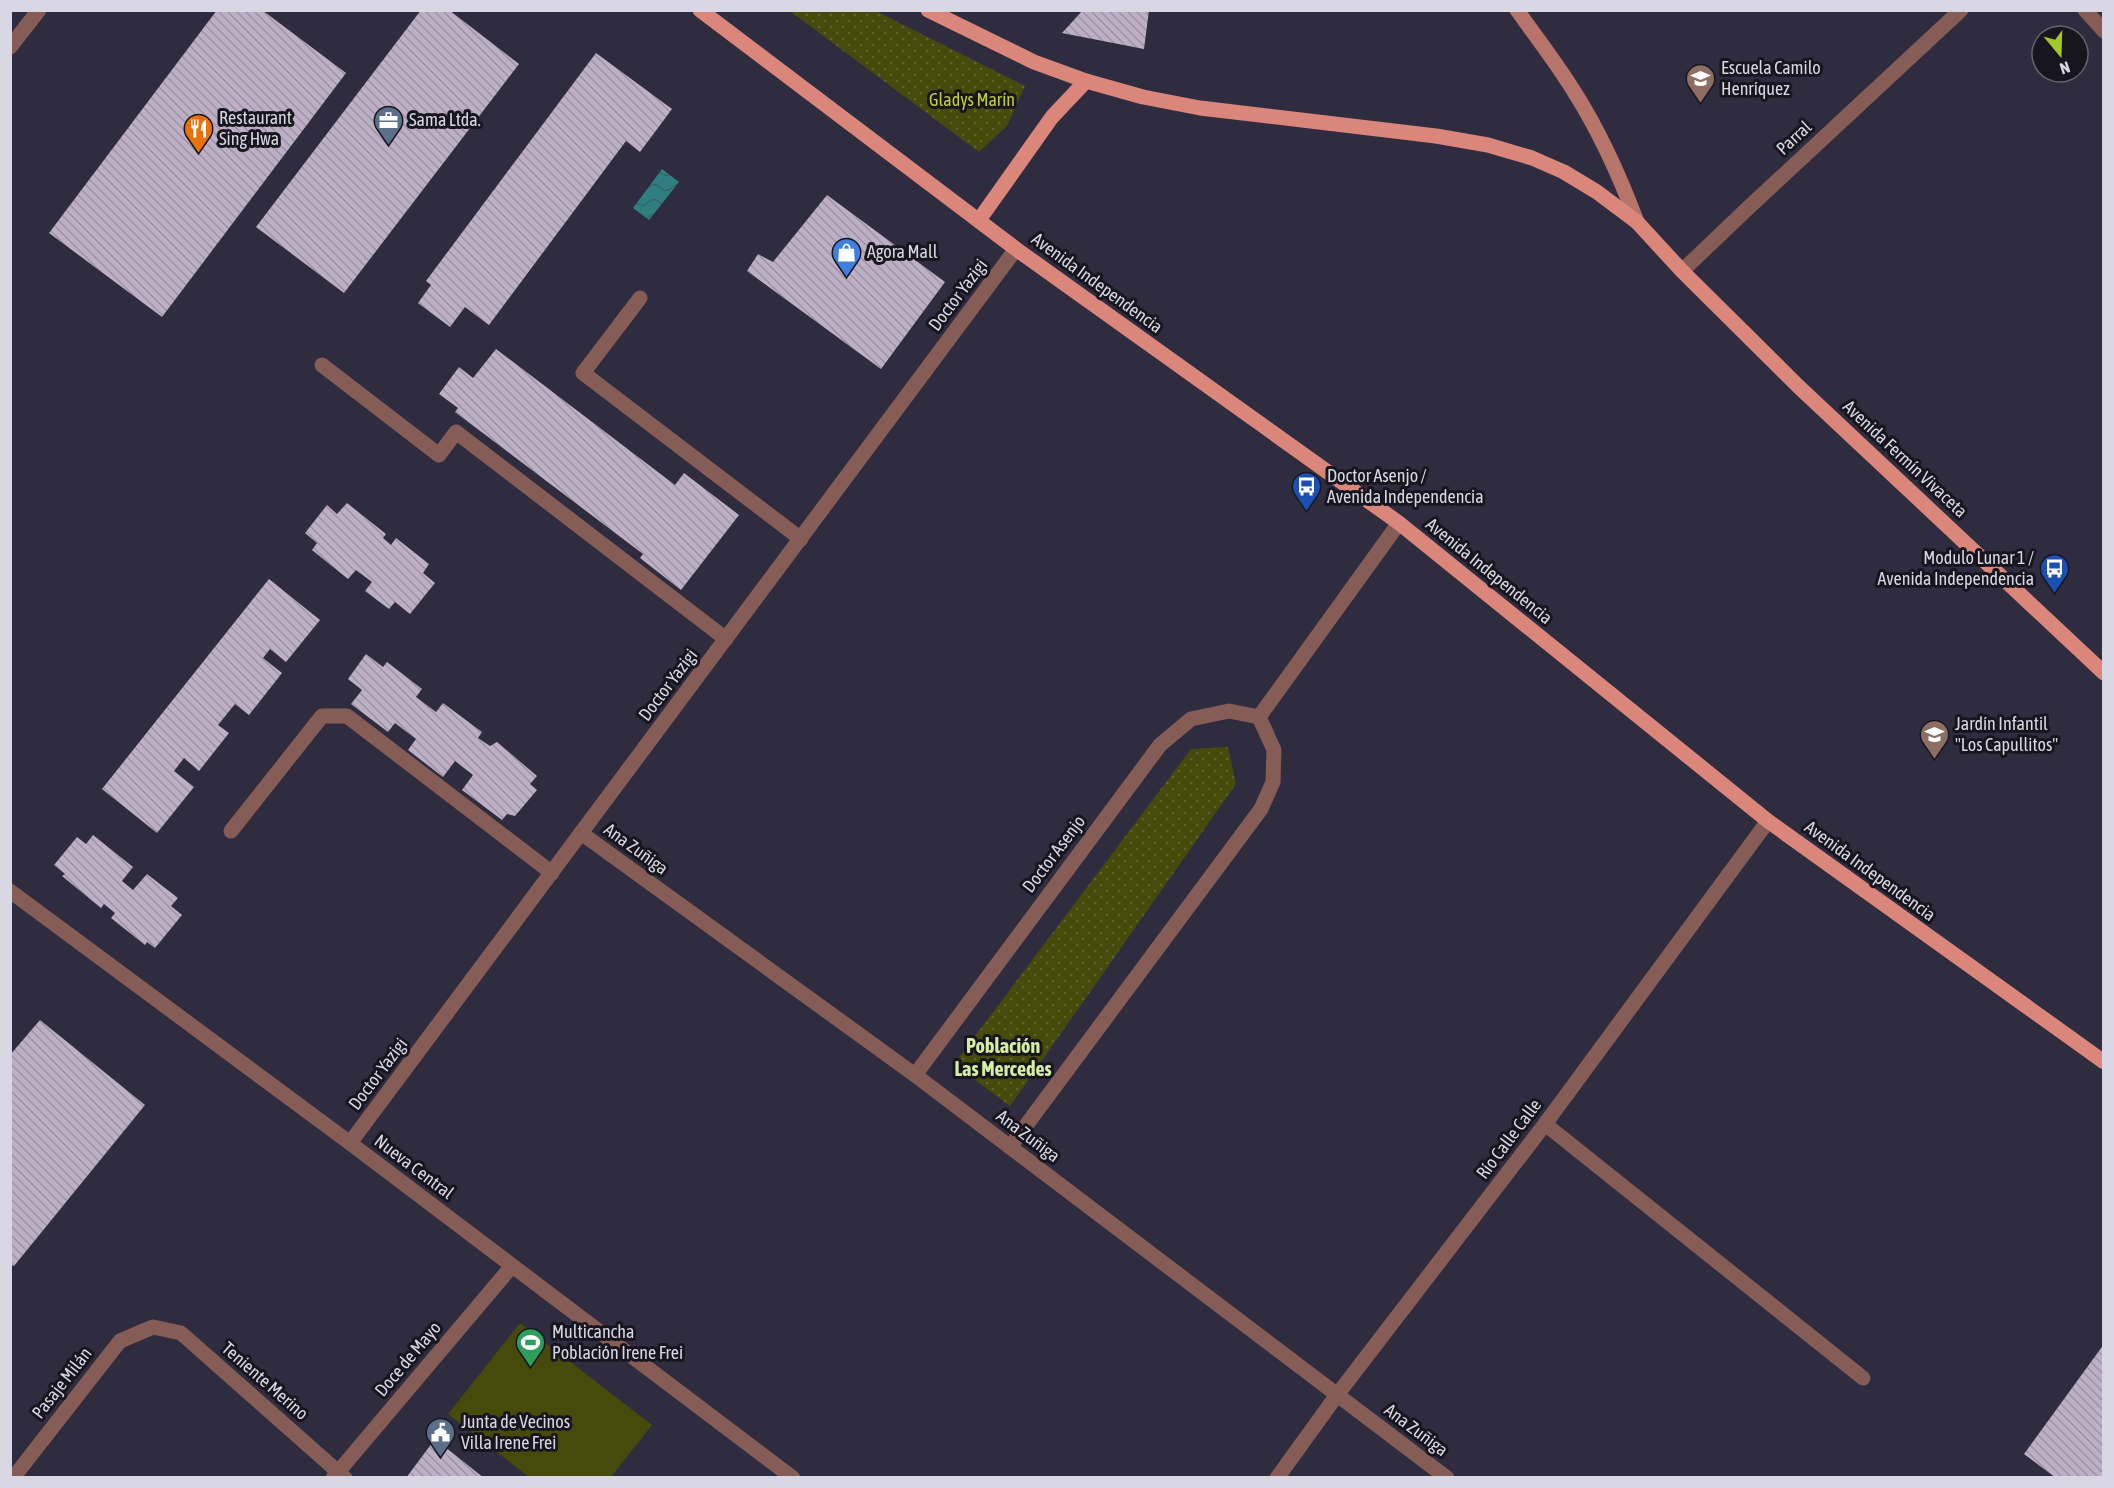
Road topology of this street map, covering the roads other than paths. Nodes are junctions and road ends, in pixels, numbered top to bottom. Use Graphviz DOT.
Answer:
graph roads {
  1 [pos="39,10"];
  2 [pos="700,10"];
  3 [pos="928,10"];
  4 [pos="1517,10"];
  5 [pos="1961,10"];
  6 [pos="2085,10"];
  7 [pos="2103,31"];
  8 [pos="10,47"];
  9 [pos="1086,81"];
  10 [pos="979,220"];
  11 [pos="1636,222"];
  12 [pos="1016,249"];
  13 [pos="1682,272"];
  14 [pos="640,298"];
  15 [pos="322,365"];
  16 [pos="1399,524"];
  17 [pos="801,538"];
  18 [pos="726,639"];
  19 [pos="2103,673"];
  20 [pos="1259,717"];
  21 [pos="1768,821"];
  22 [pos="231,831"];
  23 [pos="581,833"];
  24 [pos="552,873"];
  25 [pos="10,891"];
  26 [pos="2103,1062"];
  27 [pos="915,1075"];
  28 [pos="1545,1124"];
  29 [pos="350,1143"];
  30 [pos="1010,1147"];
  31 [pos="512,1266"];
  32 [pos="153,1328"];
  33 [pos="1863,1377"];
  34 [pos="1337,1395"];
  35 [pos="339,1475"];
  36 [pos="13,1478"];
  37 [pos="793,1478"];
  38 [pos="1277,1478"];
  39 [pos="1447,1478"];
  1 -- 8 [label="street"];
  2 -- 10 [label="main road, Avenida Independencia"];
  3 -- 9 [label="main road"];
  4 -- 11 [label="main road"];
  5 -- 13 [label="street, Parral"];
  6 -- 7 [label="street"];
  9 -- 10 [label="main road"];
  9 -- 11 [label="main road"];
  10 -- 12 [label="main road, Avenida Independencia"];
  11 -- 13 [label="main road"];
  12 -- 16 [label="main road, Avenida Independencia"];
  12 -- 17 [label="street, Doctor Yazigi"];
  13 -- 19 [label="main road, Avenida Fermín Vivaceta"];
  14 -- 17 [label="street"];
  15 -- 18 [label="street"];
  16 -- 20 [label="street"];
  16 -- 21 [label="main road, Avenida Independencia"];
  17 -- 18 [label="street, Doctor Yazigi"];
  18 -- 23 [label="street, Doctor Yazigi"];
  20 -- 27 [label="street, Doctor Asenjo"];
  20 -- 30 [label="street"];
  21 -- 26 [label="main road, Avenida Independencia"];
  21 -- 28 [label="street, Río Calle Calle"];
  22 -- 24 [label="street"];
  23 -- 24 [label="street, Doctor Yazigi"];
  23 -- 27 [label="street, Ana Zuñiga"];
  24 -- 29 [label="street, Doctor Yazigi"];
  25 -- 29 [label="street, Nueva Central"];
  27 -- 30 [label="street, Ana Zuñiga"];
  28 -- 33 [label="street"];
  28 -- 34 [label="street, Río Calle Calle"];
  29 -- 31 [label="street, Nueva Central"];
  30 -- 34 [label="street, Ana Zuñiga"];
  31 -- 35 [label="street, Doce de Mayo"];
  31 -- 37 [label="street, Nueva Central"];
  32 -- 35 [label="street, Teniente Merino"];
  32 -- 36 [label="street, Pasaje Milán"];
  34 -- 38 [label="street, Río Calle Calle"];
  34 -- 39 [label="street, Ana Zuñiga"];
}
